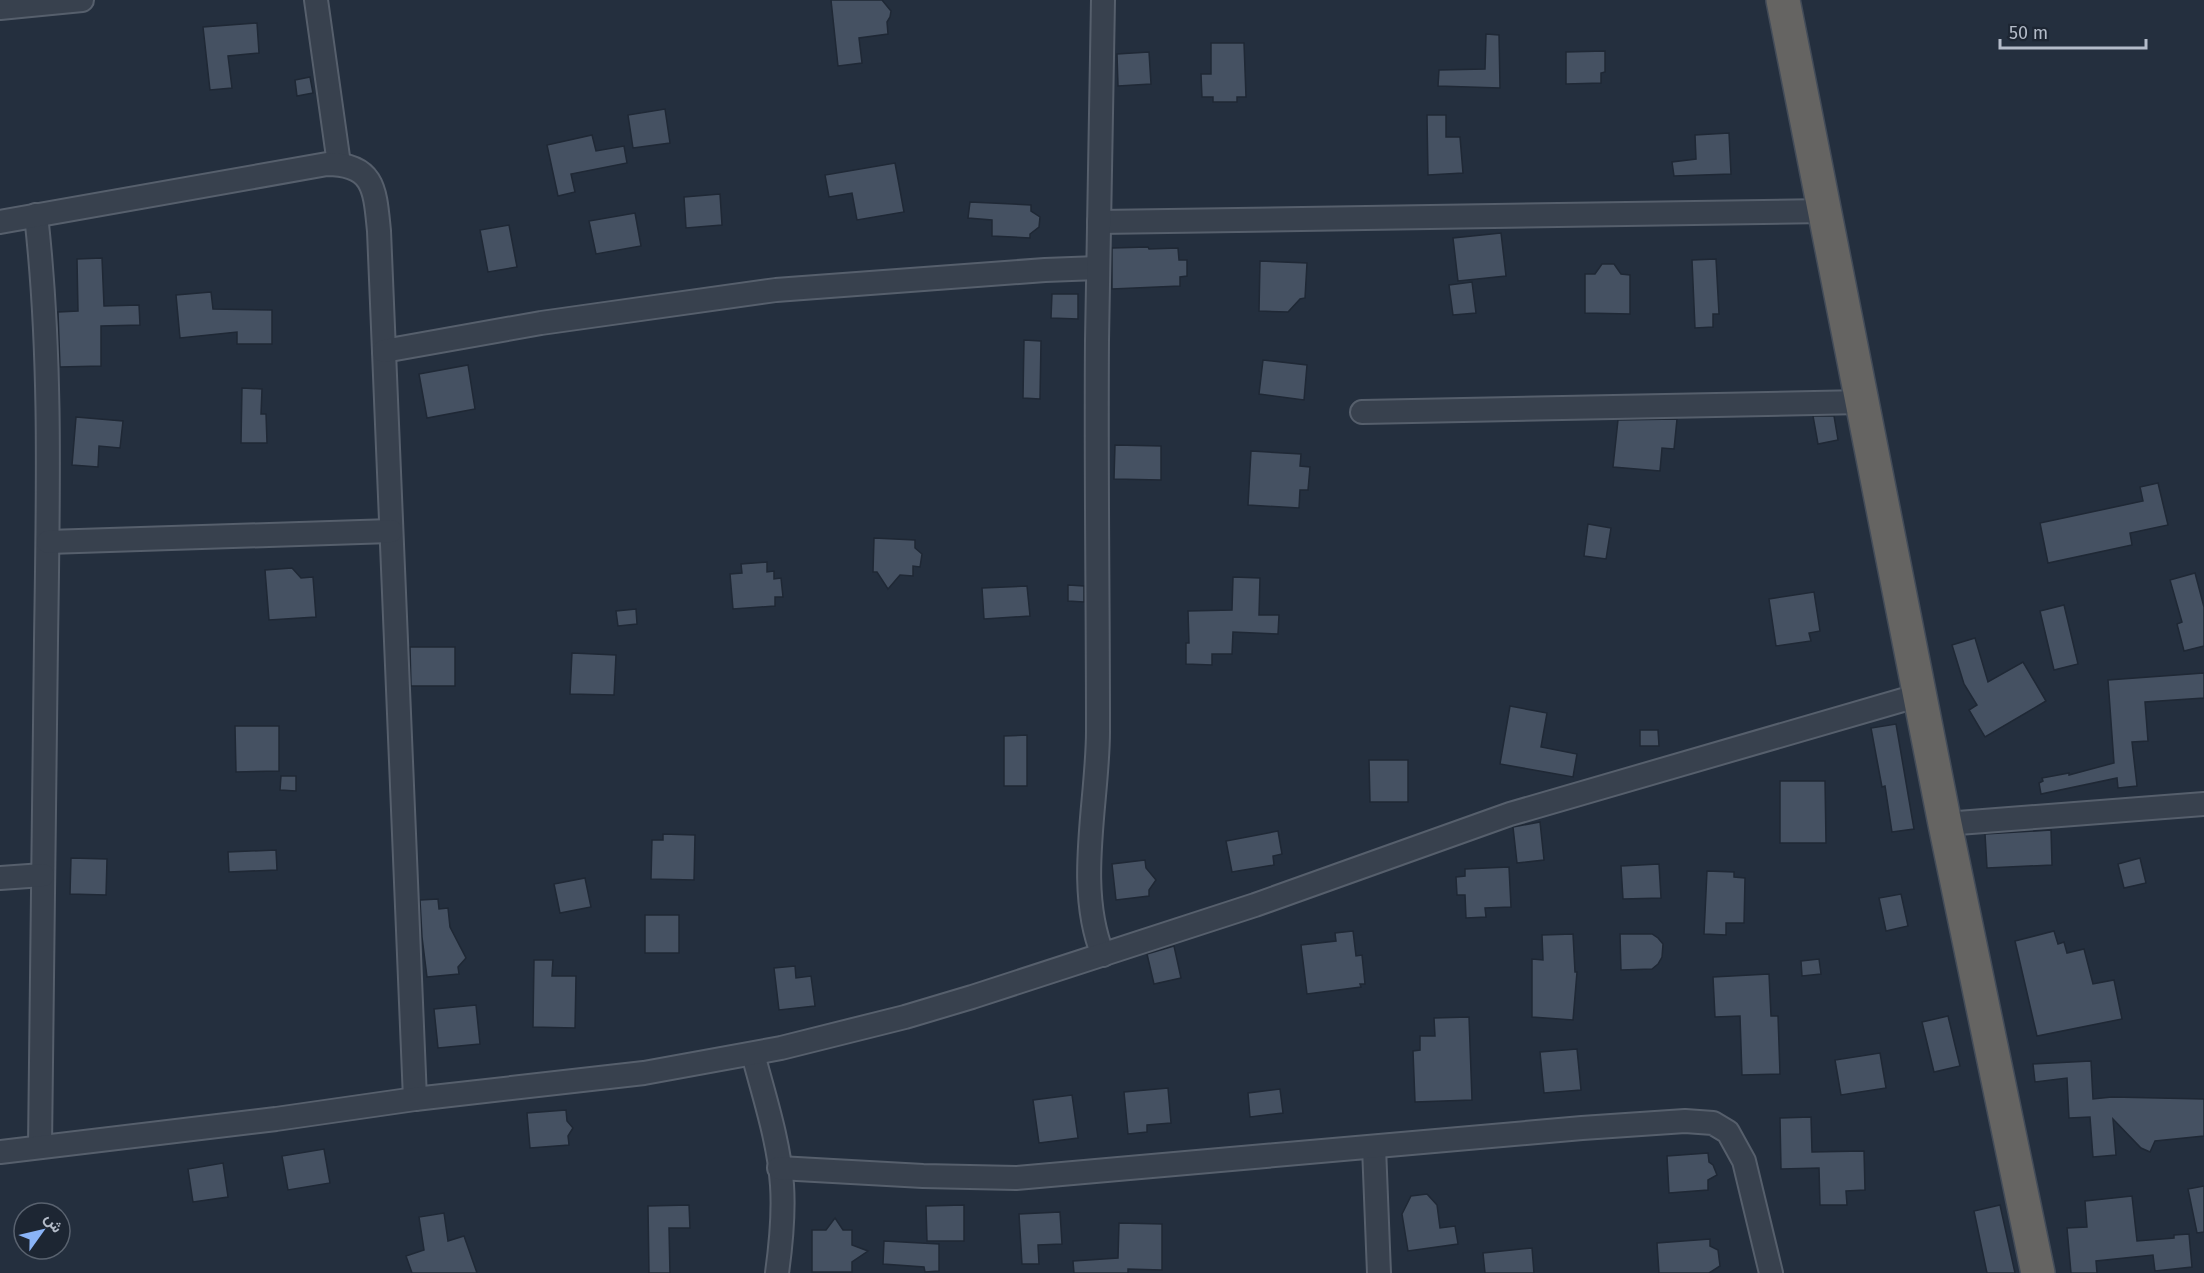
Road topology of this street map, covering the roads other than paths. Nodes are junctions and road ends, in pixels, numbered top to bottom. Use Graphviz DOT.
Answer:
graph roads {
  1 [pos="82,0"];
  2 [pos="316,0"];
  3 [pos="1103,0"];
  4 [pos="1783,0"];
  5 [pos="0,8"];
  6 [pos="339,164"];
  7 [pos="1825,211"];
  8 [pos="36,215"];
  9 [pos="0,222"];
  10 [pos="1100,222"];
  11 [pos="1098,268"];
  12 [pos="384,351"];
  13 [pos="1863,402"];
  14 [pos="1362,412"];
  15 [pos="391,531"];
  16 [pos="48,542"];
  17 [pos="1920,695"];
  18 [pos="2204,804"];
  19 [pos="1946,824"];
  20 [pos="43,875"];
  21 [pos="0,878"];
  22 [pos="1103,955"];
  23 [pos="753,1054"];
  24 [pos="415,1099"];
  25 [pos="40,1147"];
  26 [pos="1374,1147"];
  27 [pos="0,1152"];
  28 [pos="779,1168"];
  29 [pos="777,1273"];
  30 [pos="1379,1273"];
  31 [pos="1771,1273"];
  32 [pos="2038,1273"];
  1 -- 5 [label="street"];
  2 -- 6 [label="street"];
  3 -- 10 [label="street"];
  4 -- 7 [label="highway"];
  6 -- 8 [label="street"];
  6 -- 12 [label="street"];
  7 -- 10 [label="street"];
  7 -- 13 [label="highway"];
  8 -- 9 [label="street"];
  8 -- 16 [label="street"];
  10 -- 11 [label="street"];
  11 -- 12 [label="street"];
  11 -- 22 [label="street"];
  12 -- 15 [label="street"];
  13 -- 14 [label="street"];
  13 -- 17 [label="highway"];
  15 -- 16 [label="street"];
  15 -- 24 [label="street"];
  16 -- 20 [label="street"];
  17 -- 19 [label="highway"];
  17 -- 22 [label="street"];
  18 -- 19 [label="street"];
  19 -- 32 [label="highway"];
  20 -- 21 [label="street"];
  20 -- 25 [label="street"];
  22 -- 23 [label="street"];
  23 -- 24 [label="street"];
  23 -- 28 [label="street"];
  24 -- 25 [label="street"];
  25 -- 27 [label="street"];
  26 -- 28 [label="street"];
  26 -- 30 [label="street"];
  26 -- 31 [label="street"];
  28 -- 29 [label="street"];
}
